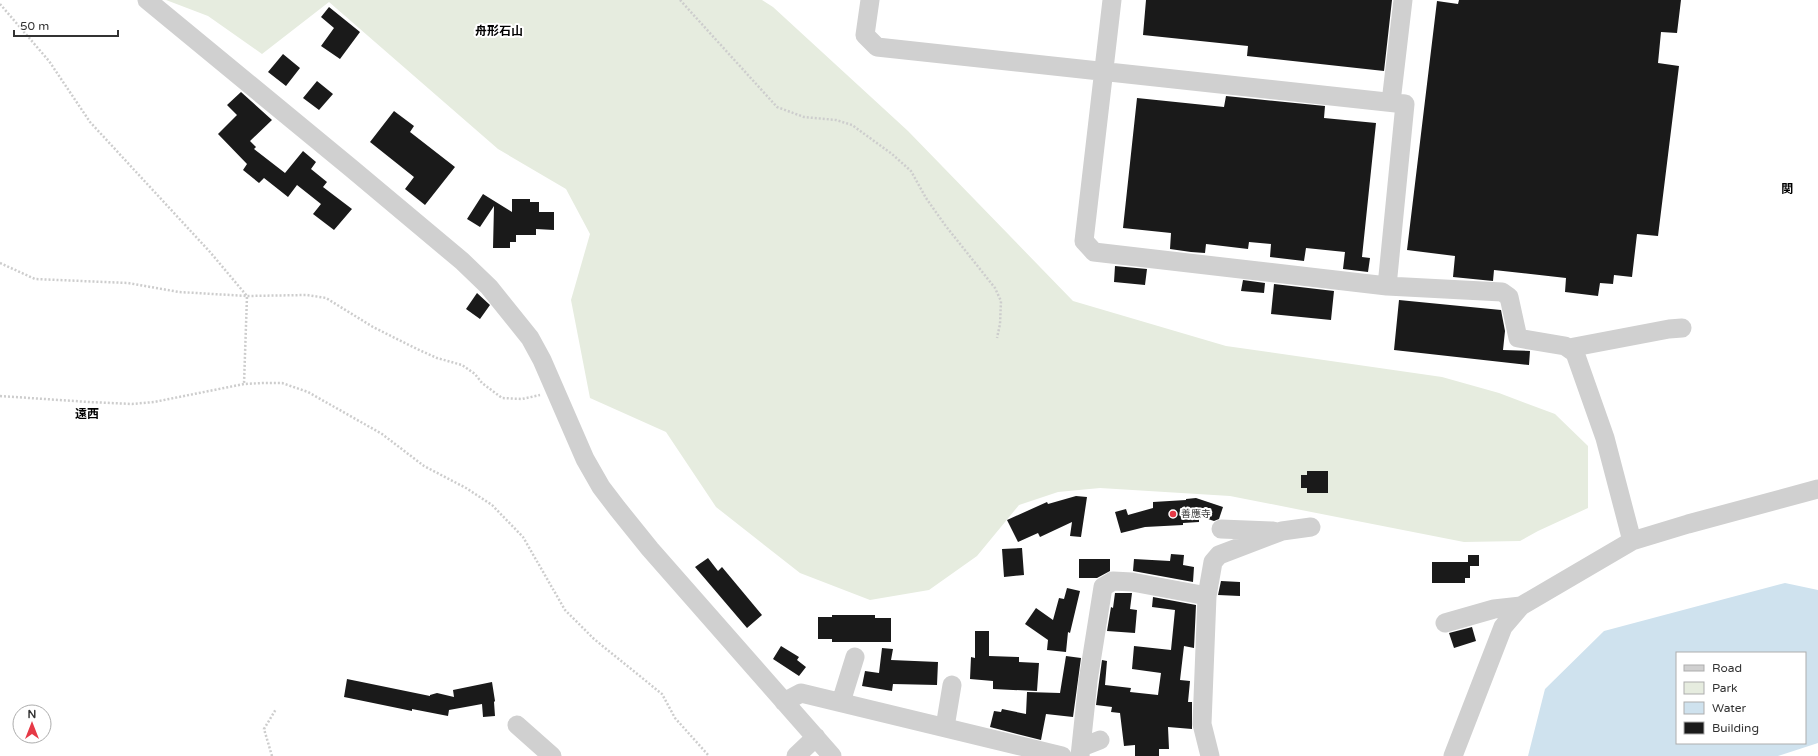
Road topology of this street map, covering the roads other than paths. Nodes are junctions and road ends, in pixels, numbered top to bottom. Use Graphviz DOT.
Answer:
graph roads {
  1 [pos="146,0"];
  2 [pos="870,0"];
  3 [pos="1112,0"];
  4 [pos="1404,0"];
  5 [pos="1104,70"];
  6 [pos="1391,102"];
  7 [pos="1387,286"];
  8 [pos="1682,328"];
  9 [pos="1568,348"];
  10 [pos="1818,489"];
  11 [pos="1310,527"];
  12 [pos="1221,529"];
  13 [pos="1282,531"];
  14 [pos="1632,541"];
  15 [pos="1207,596"];
  16 [pos="1521,606"];
  17 [pos="1445,623"];
  18 [pos="855,657"];
  19 [pos="952,685"];
  20 [pos="784,702"];
  21 [pos="841,702"];
  22 [pos="517,725"];
  23 [pos="944,727"];
  24 [pos="816,737"];
  25 [pos="1100,740"];
  26 [pos="1081,752"];
  27 [pos="552,756"];
  28 [pos="796,756"];
  29 [pos="832,756"];
  30 [pos="1062,756"];
  31 [pos="1210,756"];
  32 [pos="1453,756"];
  1 -- 20 [label="street"];
  2 -- 5 [label="street"];
  3 -- 5 [label="street"];
  4 -- 6 [label="street"];
  5 -- 6 [label="street"];
  5 -- 7 [label="street"];
  6 -- 7 [label="street"];
  7 -- 9 [label="street"];
  8 -- 9 [label="street"];
  9 -- 14 [label="street"];
  10 -- 14 [label="street"];
  11 -- 13 [label="street"];
  12 -- 13 [label="street"];
  13 -- 15 [label="street"];
  14 -- 16 [label="street"];
  15 -- 26 [label="street"];
  15 -- 31 [label="street"];
  16 -- 17 [label="street"];
  16 -- 32 [label="street"];
  18 -- 21 [label="street"];
  19 -- 23 [label="street"];
  20 -- 21 [label="street"];
  20 -- 24 [label="street"];
  21 -- 23 [label="street"];
  22 -- 27 [label="street"];
  23 -- 30 [label="street"];
  24 -- 28 [label="street"];
  24 -- 29 [label="street"];
  25 -- 26 [label="street"];
}
